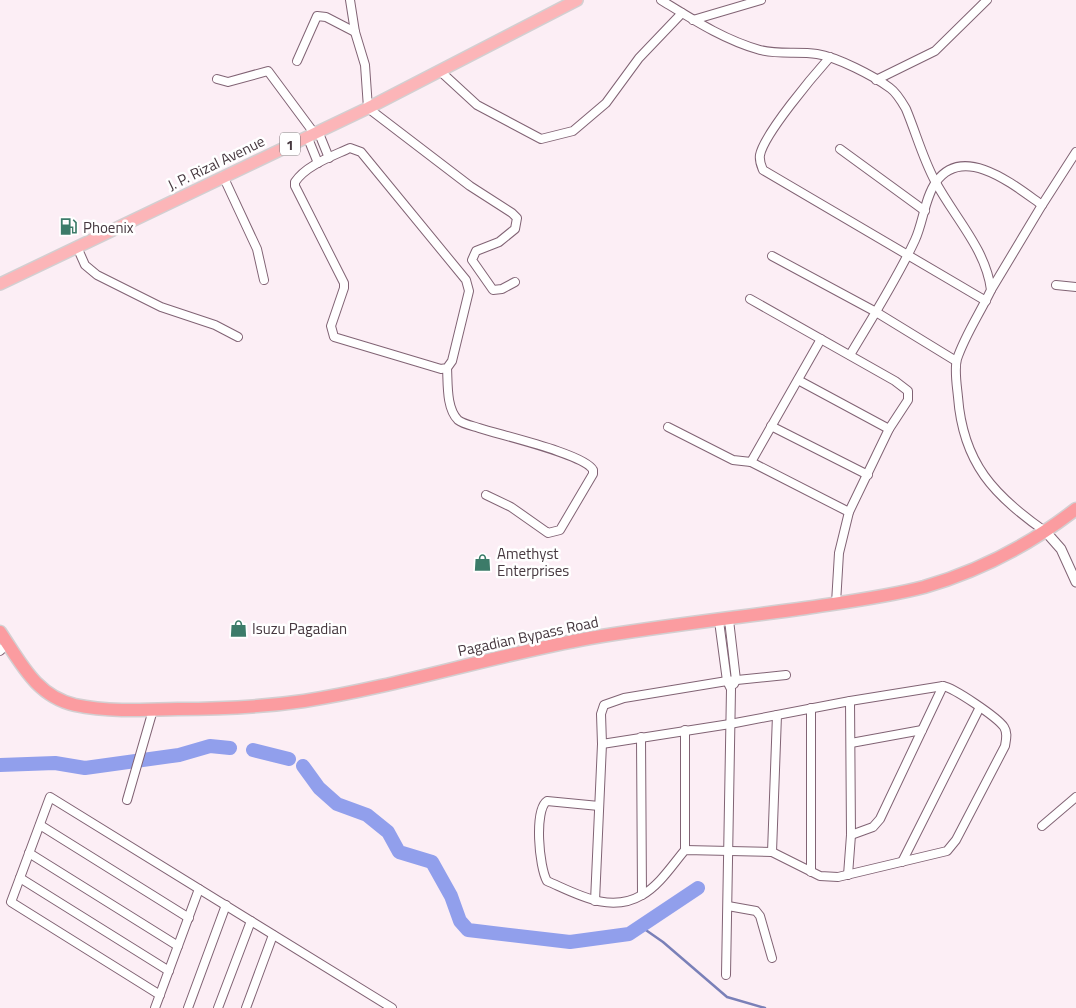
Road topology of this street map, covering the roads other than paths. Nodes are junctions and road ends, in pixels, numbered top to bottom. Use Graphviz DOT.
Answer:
graph roads {
  1 [pos="350,0"];
  2 [pos="577,0"];
  3 [pos="661,0"];
  4 [pos="761,0"];
  5 [pos="987,0"];
  6 [pos="682,13"];
  7 [pos="693,20"];
  8 [pos="355,32"];
  9 [pos="830,57"];
  10 [pos="297,61"];
  11 [pos="440,71"];
  12 [pos="217,79"];
  13 [pos="876,80"];
  14 [pos="368,108"];
  15 [pos="313,133"];
  16 [pos="840,149"];
  17 [pos="1076,152"];
  18 [pos="330,158"];
  19 [pos="318,163"];
  20 [pos="223,176"];
  21 [pos="936,182"];
  22 [pos="1042,205"];
  23 [pos="925,211"];
  24 [pos="77,247"];
  25 [pos="772,256"];
  26 [pos="906,256"];
  27 [pos="264,280"];
  28 [pos="515,282"];
  29 [pos="0,284"];
  30 [pos="1056,285"];
  31 [pos="1076,287"];
  32 [pos="991,290"];
  33 [pos="750,299"];
  34 [pos="986,301"];
  35 [pos="876,312"];
  36 [pos="238,337"];
  37 [pos="821,338"];
  38 [pos="850,355"];
  39 [pos="956,361"];
  40 [pos="447,368"];
  41 [pos="798,380"];
  42 [pos="771,426"];
  43 [pos="668,427"];
  44 [pos="889,429"];
  45 [pos="751,462"];
  46 [pos="868,475"];
  47 [pos="486,496"];
  48 [pos="1076,509"];
  49 [pos="849,512"];
  50 [pos="1046,532"];
  51 [pos="1076,582"];
  52 [pos="836,603"];
  53 [pos="724,620"];
  54 [pos="0,632"];
  55 [pos="4,647"];
  56 [pos="786,675"];
  57 [pos="736,680"];
  58 [pos="729,685"];
  59 [pos="944,686"];
  60 [pos="850,701"];
  61 [pos="811,708"];
  62 [pos="980,709"];
  63 [pos="153,710"];
  64 [pos="777,715"];
  65 [pos="730,724"];
  66 [pos="686,730"];
  67 [pos="922,730"];
  68 [pos="641,737"];
  69 [pos="851,743"];
  70 [pos="602,744"];
  71 [pos="1076,797"];
  72 [pos="127,800"];
  73 [pos="599,806"];
  74 [pos="40,825"];
  75 [pos="1042,826"];
  76 [pos="850,835"];
  77 [pos="685,850"];
  78 [pos="728,850"];
  79 [pos="772,852"];
  80 [pos="29,853"];
  81 [pos="902,862"];
  82 [pos="812,872"];
  83 [pos="848,875"];
  84 [pos="20,878"];
  85 [pos="200,889"];
  86 [pos="642,895"];
  87 [pos="595,901"];
  88 [pos="226,906"];
  89 [pos="728,906"];
  90 [pos="189,918"];
  91 [pos="251,921"];
  92 [pos="274,935"];
  93 [pos="178,946"];
  94 [pos="772,958"];
  95 [pos="169,970"];
  96 [pos="726,975"];
  97 [pos="160,995"];
  98 [pos="155,1008"];
  99 [pos="188,1008"];
  100 [pos="218,1008"];
  101 [pos="246,1008"];
  102 [pos="392,1008"];
  1 -- 8 [label="street"];
  2 -- 11 [label="main road, J. P. Rizal Avenue / 1"];
  3 -- 6 [label="street"];
  4 -- 7 [label="street"];
  5 -- 13 [label="street"];
  6 -- 7 [label="street"];
  6 -- 11 [label="street"];
  7 -- 9 [label="street"];
  8 -- 10 [label="street"];
  8 -- 14 [label="street"];
  9 -- 13 [label="street"];
  9 -- 26 [label="street"];
  11 -- 14 [label="main road, J. P. Rizal Avenue / 1"];
  12 -- 15 [label="street"];
  13 -- 21 [label="street"];
  14 -- 15 [label="main road, J. P. Rizal Avenue / 1"];
  14 -- 28 [label="street"];
  15 -- 18 [label="street"];
  15 -- 19 [label="street"];
  15 -- 20 [label="main road, J. P. Rizal Avenue / 1"];
  16 -- 23 [label="street"];
  17 -- 22 [label="street"];
  18 -- 19 [label="street"];
  18 -- 40 [label="street"];
  19 -- 40 [label="street"];
  20 -- 24 [label="main road, J. P. Rizal Avenue / 1"];
  20 -- 27 [label="street"];
  21 -- 22 [label="street"];
  21 -- 23 [label="street"];
  21 -- 32 [label="street"];
  22 -- 32 [label="street"];
  23 -- 26 [label="street"];
  24 -- 29 [label="main road, J. P. Rizal Avenue / 1"];
  24 -- 36 [label="street"];
  25 -- 35 [label="street"];
  26 -- 34 [label="street"];
  26 -- 35 [label="street"];
  30 -- 31 [label="street"];
  32 -- 34 [label="street"];
  33 -- 37 [label="street"];
  34 -- 39 [label="street"];
  35 -- 38 [label="street"];
  35 -- 39 [label="street"];
  37 -- 38 [label="street"];
  37 -- 41 [label="street"];
  38 -- 44 [label="street"];
  39 -- 50 [label="street"];
  40 -- 47 [label="street"];
  41 -- 42 [label="street"];
  41 -- 44 [label="street"];
  42 -- 45 [label="street"];
  42 -- 46 [label="street"];
  43 -- 45 [label="street"];
  44 -- 46 [label="street"];
  45 -- 49 [label="street"];
  46 -- 49 [label="street"];
  48 -- 50 [label="highway, Pagadian Bypass Road"];
  49 -- 52 [label="street"];
  50 -- 51 [label="street"];
  50 -- 52 [label="highway, Pagadian Bypass Road"];
  52 -- 53 [label="highway, Pagadian Bypass Road"];
  53 -- 57 [label="street"];
  53 -- 58 [label="street"];
  53 -- 63 [label="highway, Pagadian Bypass Road"];
  54 -- 55 [label="highway, Pagadian Bypass Road"];
  55 -- 63 [label="highway, Pagadian Bypass Road"];
  56 -- 57 [label="street"];
  57 -- 58 [label="street"];
  58 -- 65 [label="street"];
  58 -- 70 [label="street"];
  59 -- 60 [label="street"];
  59 -- 62 [label="street"];
  59 -- 67 [label="street"];
  60 -- 61 [label="street"];
  60 -- 69 [label="street"];
  61 -- 64 [label="street"];
  61 -- 82 [label="street"];
  62 -- 81 [label="street"];
  62 -- 81 [label="street"];
  63 -- 72 [label="street"];
  64 -- 65 [label="street"];
  64 -- 79 [label="street"];
  65 -- 66 [label="street"];
  65 -- 78 [label="street"];
  66 -- 68 [label="street"];
  66 -- 77 [label="street"];
  67 -- 69 [label="street"];
  67 -- 76 [label="street"];
  68 -- 70 [label="street"];
  68 -- 86 [label="street"];
  69 -- 76 [label="street"];
  70 -- 73 [label="street"];
  71 -- 75 [label="street"];
  73 -- 87 [label="street"];
  73 -- 87 [label="street"];
  74 -- 80 [label="street"];
  74 -- 85 [label="street"];
  74 -- 90 [label="street"];
  76 -- 83 [label="street"];
  77 -- 78 [label="street"];
  77 -- 86 [label="street"];
  78 -- 79 [label="street"];
  78 -- 89 [label="street"];
  79 -- 82 [label="street"];
  80 -- 84 [label="street"];
  80 -- 93 [label="street"];
  81 -- 83 [label="street"];
  82 -- 83 [label="street"];
  84 -- 95 [label="street"];
  84 -- 97 [label="street"];
  85 -- 88 [label="street"];
  85 -- 90 [label="street"];
  86 -- 87 [label="street"];
  88 -- 91 [label="street"];
  88 -- 99 [label="street"];
  89 -- 94 [label="street"];
  89 -- 96 [label="street"];
  90 -- 93 [label="street"];
  91 -- 92 [label="street"];
  91 -- 100 [label="street"];
  92 -- 101 [label="street"];
  92 -- 102 [label="street"];
  93 -- 95 [label="street"];
  95 -- 97 [label="street"];
  97 -- 98 [label="street"];
}
